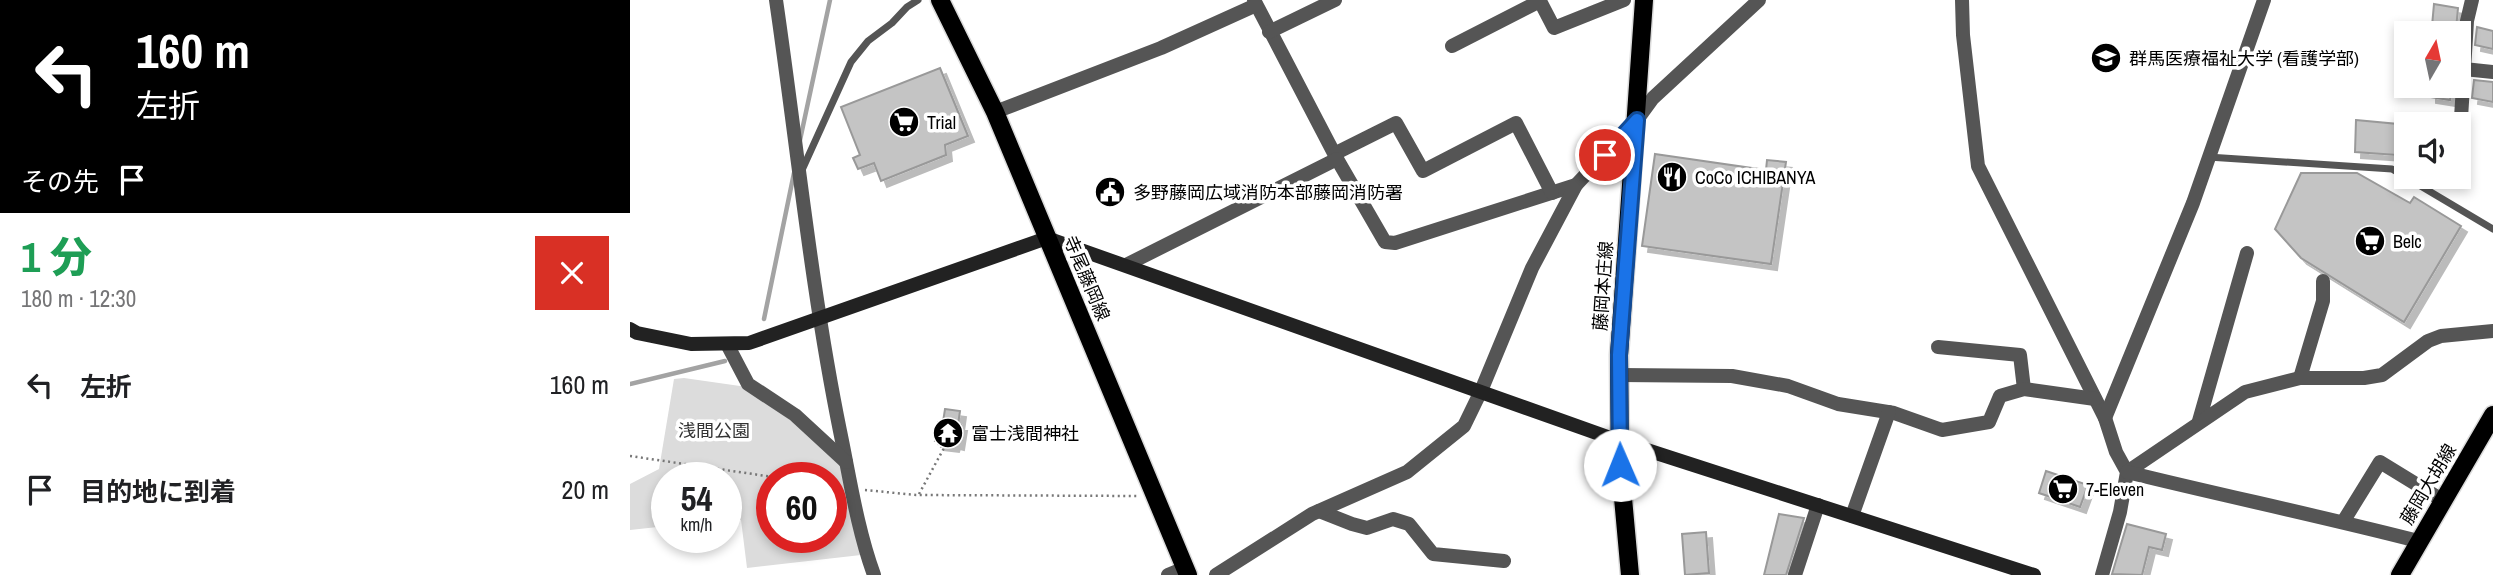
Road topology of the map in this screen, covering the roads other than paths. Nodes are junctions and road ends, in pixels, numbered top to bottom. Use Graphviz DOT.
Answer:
graph roads {
  1 [pos="776,0"];
  2 [pos="918,0"];
  3 [pos="940,0"];
  4 [pos="1335,0"];
  5 [pos="1625,0"];
  6 [pos="1644,0"];
  7 [pos="1759,0"];
  8 [pos="1962,0"];
  9 [pos="2264,0"];
  10 [pos="2472,0"];
  11 [pos="1255,2"];
  12 [pos="2467,21"];
  13 [pos="1269,32"];
  14 [pos="1452,46"];
  15 [pos="2471,70"];
  16 [pos="2493,72"];
  17 [pos="995,112"];
  18 [pos="1637,120"];
  19 [pos="1337,156"];
  20 [pos="2207,157"];
  21 [pos="800,170"];
  22 [pos="1576,185"];
  23 [pos="1552,193"];
  24 [pos="2493,229"];
  25 [pos="1047,238"];
  26 [pos="2247,253"];
  27 [pos="1126,265"];
  28 [pos="2323,281"];
  29 [pos="819,318"];
  30 [pos="630,329"];
  31 [pos="2493,331"];
  32 [pos="727,344"];
  33 [pos="1938,346"];
  34 [pos="1620,375"];
  35 [pos="2300,379"];
  36 [pos="2024,389"];
  37 [pos="1481,391"];
  38 [pos="2095,399"];
  39 [pos="1889,412"];
  40 [pos="2493,415"];
  41 [pos="2105,418"];
  42 [pos="2199,421"];
  43 [pos="1619,441"];
  44 [pos="846,462"];
  45 [pos="847,468"];
  46 [pos="2127,472"];
  47 [pos="2442,500"];
  48 [pos="1818,505"];
  49 [pos="1319,511"];
  50 [pos="1852,516"];
  51 [pos="2343,522"];
  52 [pos="2418,541"];
  53 [pos="1504,561"];
  54 [pos="1185,573"];
  55 [pos="874,575"];
  56 [pos="1216,575"];
  57 [pos="1630,575"];
  58 [pos="1796,575"];
  59 [pos="2034,575"];
  60 [pos="2102,575"];
  61 [pos="2400,575"];
  1 -- 21 [label="street"];
  2 -- 21 [label="lane"];
  3 -- 17 [label="main road, 寺尾藤岡線"];
  4 -- 13 [label="street"];
  5 -- 14 [label="street"];
  6 -- 18 [label="main road, 藤岡本庄線"];
  7 -- 18 [label="street"];
  8 -- 38 [label="street"];
  9 -- 20 [label="street"];
  10 -- 12 [label="street"];
  11 -- 13 [label="street"];
  11 -- 17 [label="street"];
  13 -- 19 [label="street"];
  15 -- 16 [label="street"];
  17 -- 25 [label="main road, 寺尾藤岡線"];
  18 -- 22 [label="street"];
  18 -- 34 [label="main road, 藤岡本庄線"];
  19 -- 23 [label="street"];
  19 -- 23 [label="street"];
  19 -- 27 [label="street"];
  20 -- 24 [label="lane"];
  20 -- 41 [label="street"];
  21 -- 29 [label="street"];
  22 -- 23 [label="street"];
  22 -- 37 [label="street"];
  25 -- 27 [label="street"];
  25 -- 29 [label="street"];
  25 -- 54 [label="main road, 寺尾藤岡線"];
  26 -- 42 [label="street"];
  27 -- 37 [label="street"];
  28 -- 35 [label="street"];
  29 -- 32 [label="street"];
  29 -- 44 [label="street"];
  30 -- 32 [label="street"];
  31 -- 35 [label="street"];
  32 -- 44 [label="street"];
  33 -- 36 [label="street"];
  34 -- 39 [label="street"];
  34 -- 43 [label="main road, 藤岡本庄線"];
  35 -- 42 [label="street"];
  36 -- 38 [label="street"];
  36 -- 39 [label="street"];
  37 -- 43 [label="street"];
  37 -- 49 [label="street"];
  38 -- 41 [label="street"];
  39 -- 50 [label="street"];
  40 -- 47 [label="main road, 藤岡大胡線"];
  41 -- 46 [label="street"];
  42 -- 46 [label="street"];
  43 -- 48 [label="street"];
  43 -- 57 [label="main road, 藤岡本庄線"];
  45 -- 55 [label="street"];
  46 -- 51 [label="street"];
  46 -- 60 [label="street"];
  47 -- 51 [label="street"];
  47 -- 52 [label="main road, 藤岡大胡線"];
  48 -- 50 [label="street"];
  48 -- 58 [label="street"];
  49 -- 53 [label="street"];
  49 -- 56 [label="street"];
  50 -- 59 [label="street"];
  51 -- 52 [label="street"];
  52 -- 61 [label="main road, 藤岡大胡線"];
}
